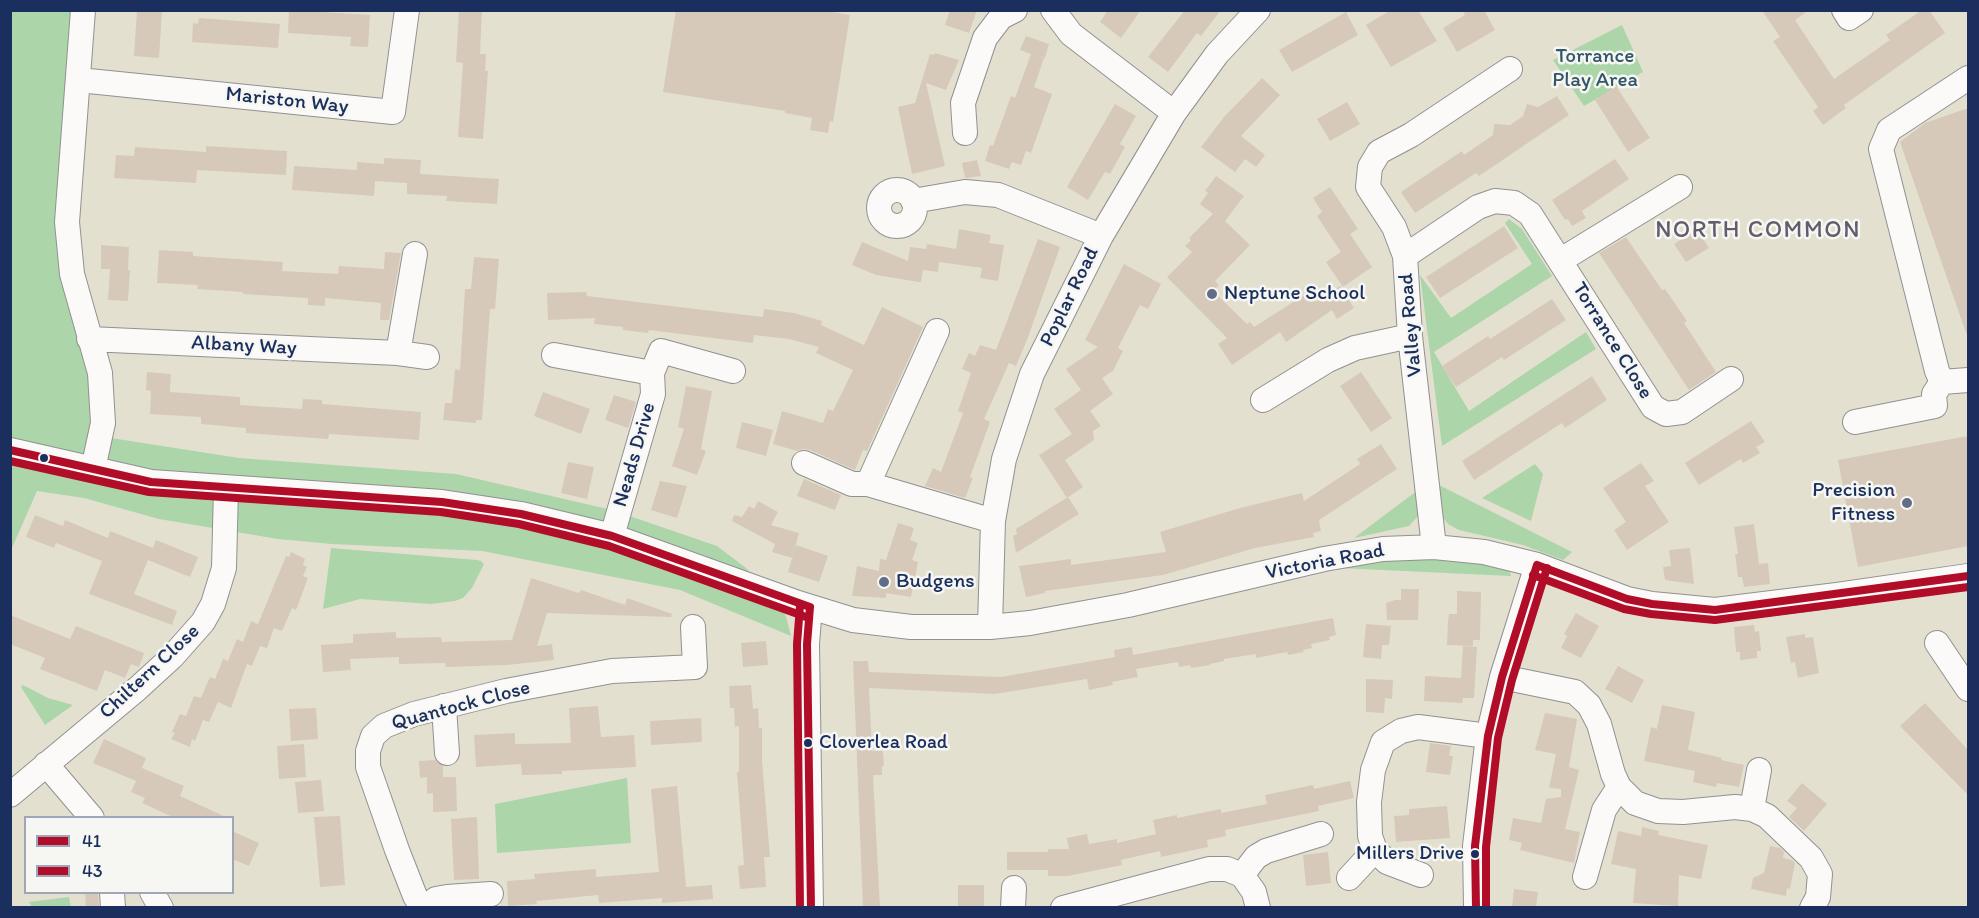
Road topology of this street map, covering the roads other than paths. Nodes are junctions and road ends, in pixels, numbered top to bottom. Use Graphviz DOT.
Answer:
graph roads {
  1 [pos="83,10"];
  2 [pos="407,10"];
  3 [pos="1015,10"];
  4 [pos="1053,10"];
  5 [pos="1258,10"];
  6 [pos="1844,10"];
  7 [pos="1861,10"];
  8 [pos="1510,69"];
  9 [pos="1968,78"];
  10 [pos="79,80"];
  11 [pos="1174,113"];
  12 [pos="966,133"];
  13 [pos="1680,187"];
  14 [pos="913,201"];
  15 [pos="1101,236"];
  16 [pos="415,254"];
  17 [pos="1405,256"];
  18 [pos="1561,260"];
  19 [pos="937,331"];
  20 [pos="1410,336"];
  21 [pos="89,339"];
  22 [pos="398,353"];
  23 [pos="554,354"];
  24 [pos="427,357"];
  25 [pos="733,371"];
  26 [pos="652,373"];
  27 [pos="1731,379"];
  28 [pos="1968,380"];
  29 [pos="1942,382"];
  30 [pos="1263,400"];
  31 [pos="1855,422"];
  32 [pos="10,450"];
  33 [pos="804,463"];
  34 [pos="93,469"];
  35 [pos="868,484"];
  36 [pos="226,488"];
  37 [pos="993,521"];
  38 [pos="612,536"];
  39 [pos="1434,547"];
  40 [pos="1538,565"];
  41 [pos="1968,576"];
  42 [pos="810,607"];
  43 [pos="693,627"];
  44 [pos="990,627"];
  45 [pos="1937,643"];
  46 [pos="1502,677"];
  47 [pos="1968,689"];
  48 [pos="444,706"];
  49 [pos="1488,736"];
  50 [pos="447,753"];
  51 [pos="46,764"];
  52 [pos="1759,770"];
  53 [pos="1619,787"];
  54 [pos="10,795"];
  55 [pos="1752,809"];
  56 [pos="90,816"];
  57 [pos="1321,834"];
  58 [pos="1375,850"];
  59 [pos="1242,874"];
  60 [pos="1421,875"];
  61 [pos="1349,878"];
  62 [pos="1585,878"];
  63 [pos="153,894"];
  64 [pos="492,894"];
  65 [pos="161,908"];
  66 [pos="425,908"];
  67 [pos="811,908"];
  68 [pos="1063,908"];
  69 [pos="1258,908"];
  70 [pos="1476,908"];
  71 [pos="1812,908"];
  1 -- 10 [label="street"];
  2 -- 10 [label="street, Mariston Way"];
  3 -- 12 [label="street"];
  4 -- 11 [label="street"];
  5 -- 11 [label="street, Poplar Road"];
  6 -- 7 [label="street"];
  8 -- 17 [label="street, Valley Road"];
  9 -- 29 [label="street"];
  10 -- 21 [label="street"];
  11 -- 15 [label="street, Poplar Road"];
  13 -- 18 [label="street, Torrance Close"];
  14 -- 15 [label="street"];
  15 -- 37 [label="street, Poplar Road"];
  16 -- 22 [label="street"];
  17 -- 18 [label="street, Torrance Close"];
  17 -- 20 [label="street, Valley Road"];
  18 -- 27 [label="street, Torrance Close"];
  19 -- 35 [label="street"];
  20 -- 30 [label="street"];
  20 -- 39 [label="street, Valley Road"];
  21 -- 22 [label="street, Albany Way"];
  21 -- 34 [label="street"];
  22 -- 24 [label="street, Albany Way"];
  23 -- 26 [label="street, Neads Drive"];
  25 -- 26 [label="street, Neads Drive"];
  26 -- 38 [label="street, Neads Drive"];
  28 -- 29 [label="street"];
  29 -- 31 [label="street"];
  32 -- 34 [label="street, Victoria Road"];
  33 -- 35 [label="street"];
  34 -- 36 [label="street, Victoria Road"];
  35 -- 37 [label="street"];
  36 -- 38 [label="street, Victoria Road"];
  36 -- 51 [label="street, Chiltern Close"];
  37 -- 44 [label="street, Poplar Road"];
  38 -- 42 [label="street, Victoria Road"];
  39 -- 40 [label="street, Victoria Road"];
  39 -- 44 [label="street, Victoria Road"];
  40 -- 41 [label="street, Victoria Road"];
  40 -- 46 [label="street"];
  42 -- 44 [label="street, Victoria Road"];
  42 -- 67 [label="street"];
  43 -- 48 [label="street, Quantock Close"];
  45 -- 47 [label="street"];
  46 -- 49 [label="street"];
  46 -- 53 [label="street"];
  48 -- 50 [label="street"];
  48 -- 66 [label="street, Quantock Close"];
  49 -- 58 [label="street"];
  49 -- 70 [label="street"];
  51 -- 54 [label="street, Chiltern Close"];
  51 -- 56 [label="street"];
  52 -- 55 [label="street"];
  53 -- 55 [label="street"];
  53 -- 62 [label="street"];
  55 -- 71 [label="street"];
  57 -- 59 [label="street"];
  58 -- 60 [label="street"];
  58 -- 61 [label="street"];
  59 -- 68 [label="street"];
  59 -- 69 [label="street"];
  63 -- 65 [label="street"];
  64 -- 66 [label="street"];
}
